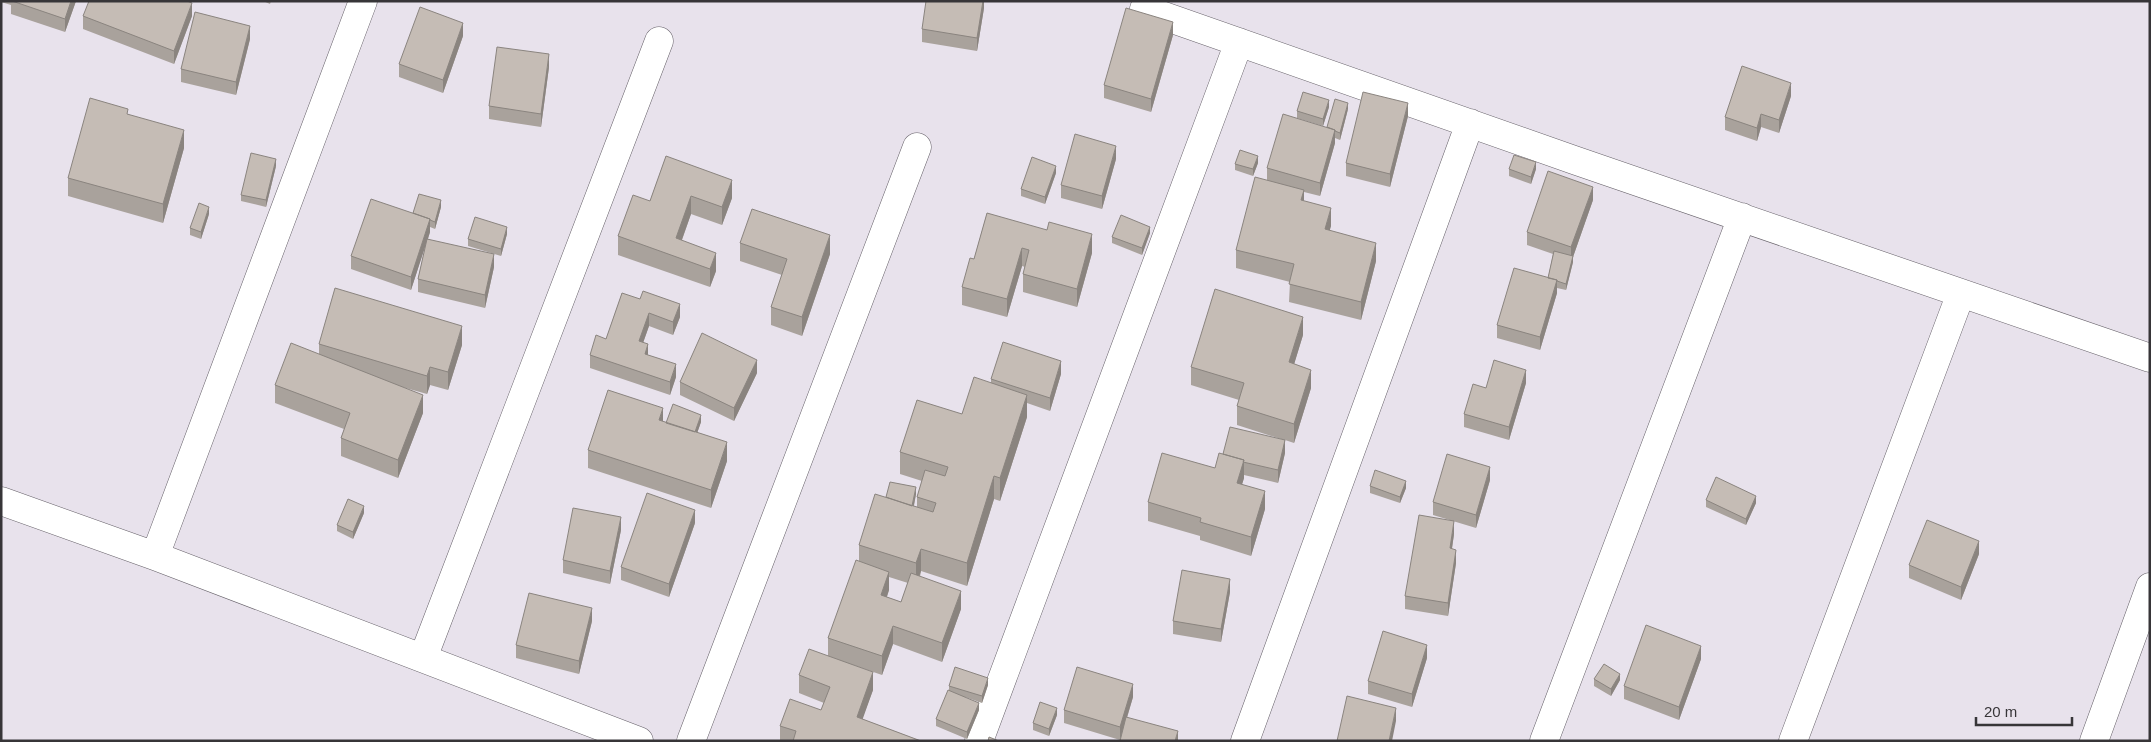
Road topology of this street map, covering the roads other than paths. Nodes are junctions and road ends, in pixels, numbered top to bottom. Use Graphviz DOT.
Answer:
graph roads {
  1 [pos="363,1"];
  2 [pos="1144,9"];
  3 [pos="659,41"];
  4 [pos="1239,42"];
  5 [pos="1470,124"];
  6 [pos="918,147"];
  7 [pos="1742,217"];
  8 [pos="1961,293"];
  9 [pos="2150,358"];
  10 [pos="1,501"];
  11 [pos="156,556"];
  12 [pos="2150,588"];
  13 [pos="423,658"];
  14 [pos="639,741"];
  15 [pos="691,741"];
  16 [pos="979,741"];
  17 [pos="1245,741"];
  18 [pos="1544,741"];
  19 [pos="1793,741"];
  20 [pos="2094,741"];
  1 -- 11 [label="street"];
  2 -- 4 [label="street"];
  3 -- 13 [label="street"];
  4 -- 5 [label="street"];
  4 -- 16 [label="street"];
  5 -- 7 [label="street"];
  5 -- 17 [label="street"];
  6 -- 15 [label="street"];
  7 -- 8 [label="street"];
  7 -- 18 [label="street"];
  8 -- 9 [label="street"];
  8 -- 19 [label="street"];
  10 -- 11 [label="street"];
  11 -- 13 [label="street"];
  12 -- 20 [label="street"];
  13 -- 14 [label="street"];
}
